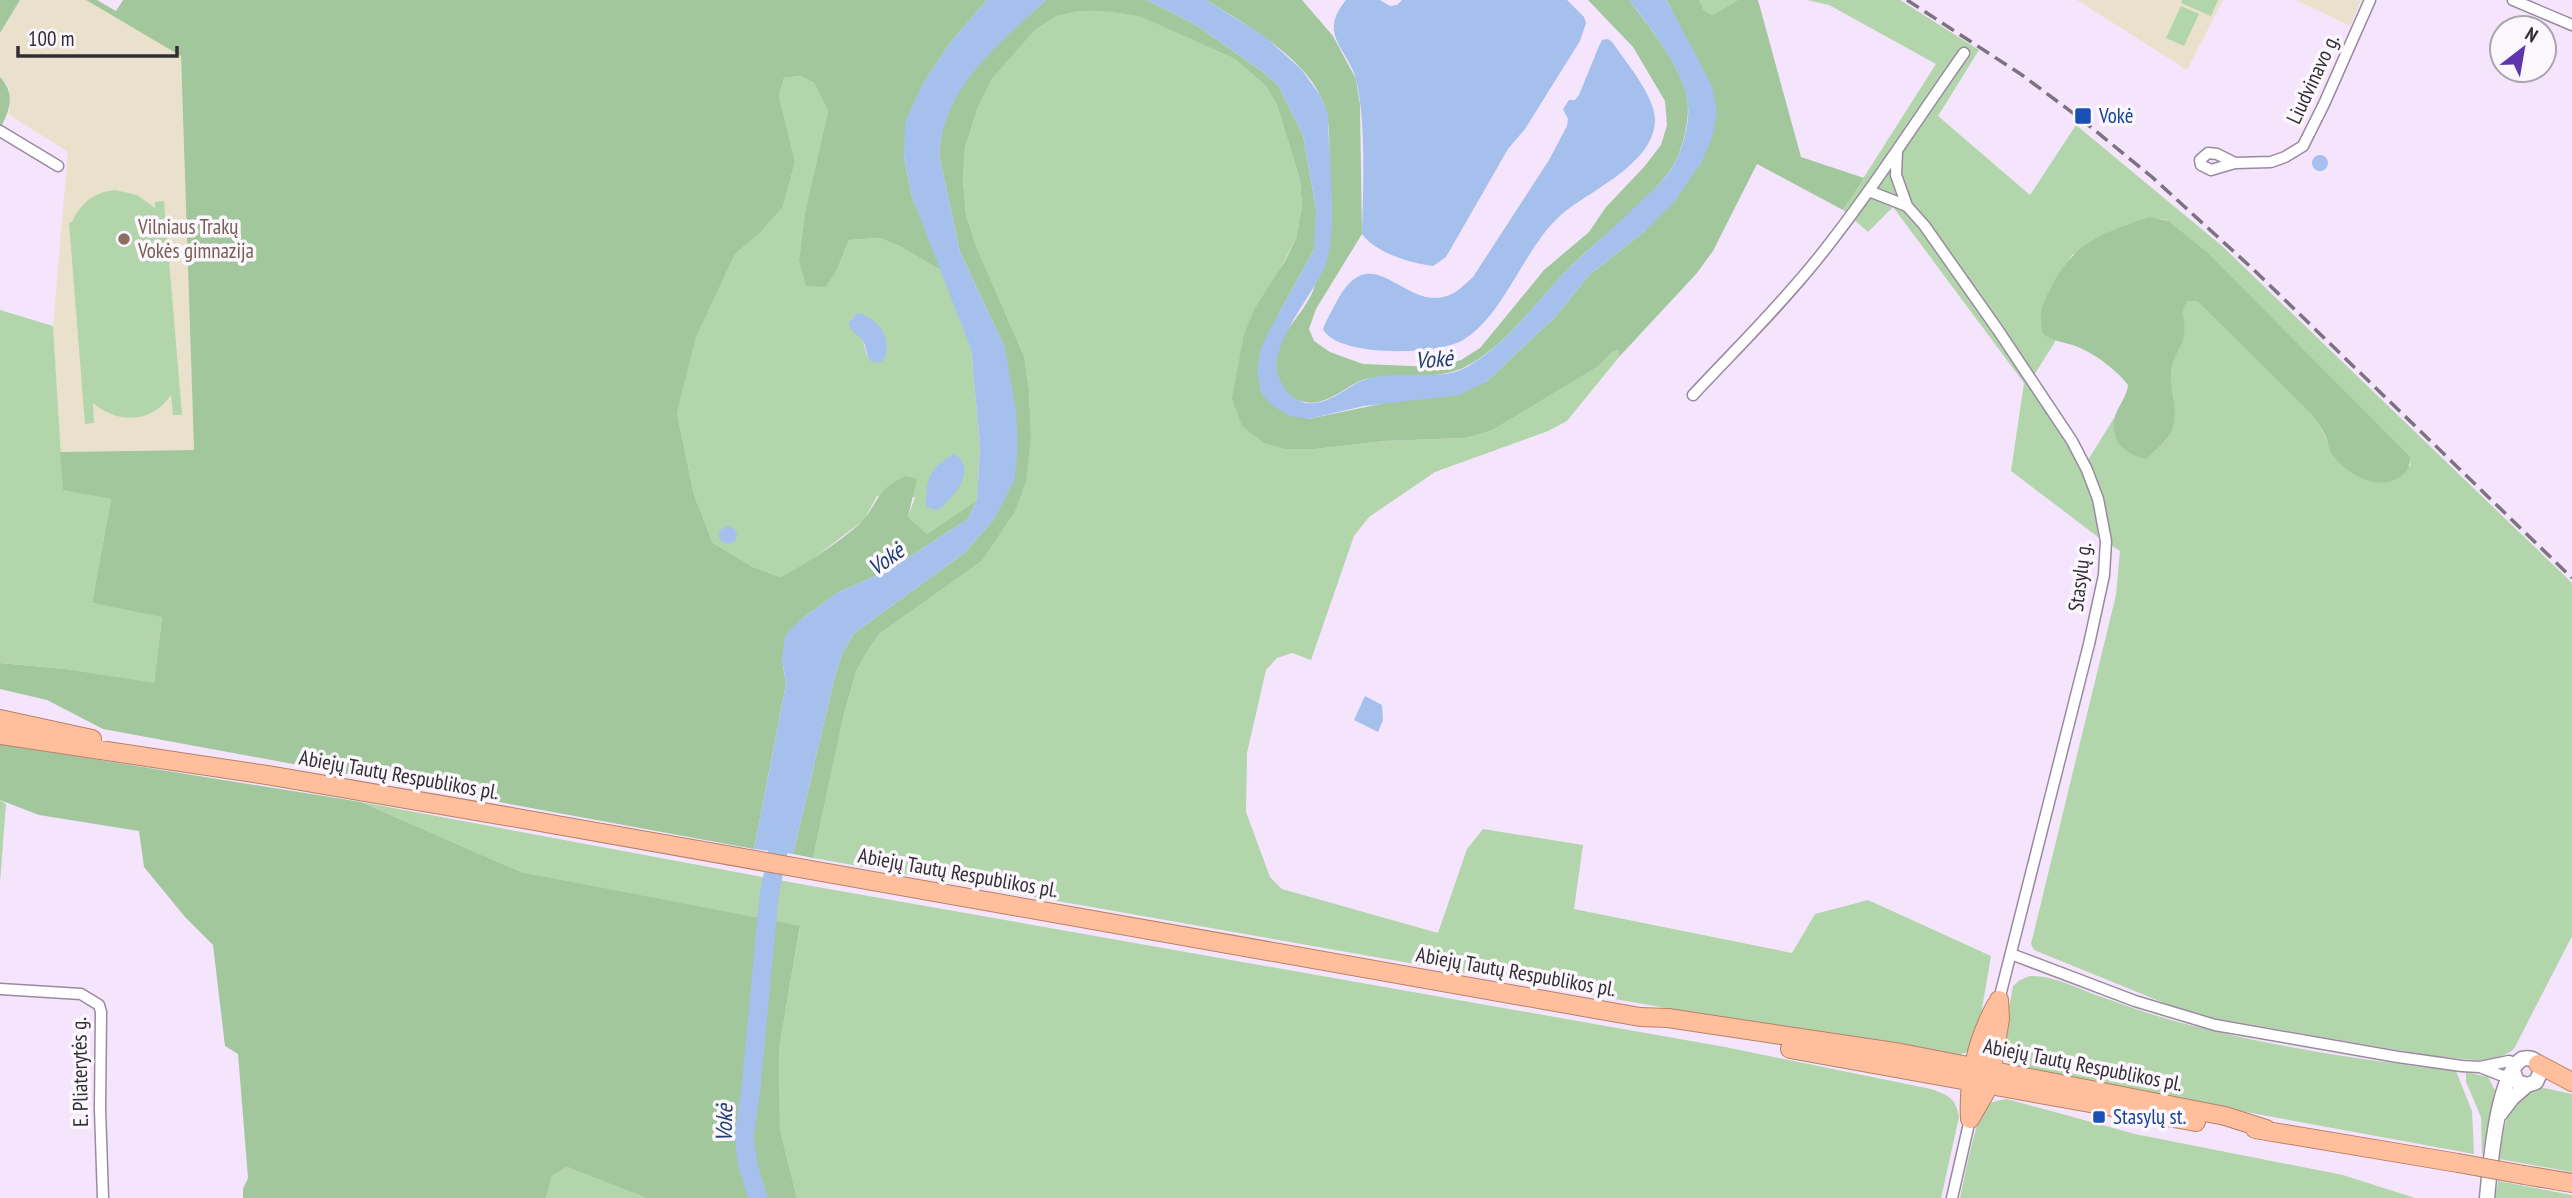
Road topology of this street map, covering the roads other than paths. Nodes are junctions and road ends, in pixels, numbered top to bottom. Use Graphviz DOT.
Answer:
graph roads {
  1 [pos="2370,0"];
  2 [pos="2513,0"];
  3 [pos="2572,25"];
  4 [pos="1964,53"];
  5 [pos="0,131"];
  6 [pos="1897,151"];
  7 [pos="2235,163"];
  8 [pos="58,166"];
  9 [pos="1869,191"];
  10 [pos="1907,206"];
  11 [pos="1693,395"];
  12 [pos="0,719"];
  13 [pos="0,735"];
  14 [pos="267,775"];
  15 [pos="2011,954"];
  16 [pos="0,989"];
  17 [pos="1999,1000"];
  18 [pos="2538,1064"];
  19 [pos="2480,1067"];
  20 [pos="1972,1074"];
  21 [pos="2516,1076"];
  22 [pos="1990,1077"];
  23 [pos="2572,1082"];
  24 [pos="1970,1119"];
  25 [pos="2572,1184"];
  26 [pos="103,1198"];
  27 [pos="1952,1198"];
  28 [pos="2487,1198"];
  1 -- 7 [label="street, Liudvinavo g."];
  2 -- 3 [label="street"];
  4 -- 6 [label="street"];
  5 -- 8 [label="street"];
  6 -- 9 [label="street"];
  6 -- 10 [label="street"];
  9 -- 10 [label="street, Stasylų g."];
  9 -- 11 [label="street"];
  10 -- 15 [label="street, Stasylų g."];
  12 -- 14 [label="highway, Abiejų Tautų Respublikos pl."];
  13 -- 14 [label="highway, Abiejų Tautų Respublikos pl."];
  14 -- 20 [label="highway, Abiejų Tautų Respublikos pl."];
  15 -- 17 [label="street, Stasylų g."];
  15 -- 19 [label="street"];
  16 -- 26 [label="street, E. Pliaterytės g."];
  17 -- 20 [label="highway"];
  17 -- 22 [label="highway"];
  18 -- 21 [label="main road"];
  18 -- 21 [label="main road"];
  18 -- 23 [label="highway"];
  19 -- 21 [label="street"];
  19 -- 21 [label="street"];
  20 -- 22 [label="highway, Abiejų Tautų Respublikos pl."];
  20 -- 24 [label="highway"];
  21 -- 28 [label="main road"];
  22 -- 24 [label="highway"];
  22 -- 25 [label="highway, Abiejų Tautų Respublikos pl., bridge"];
  24 -- 27 [label="street"];
}
